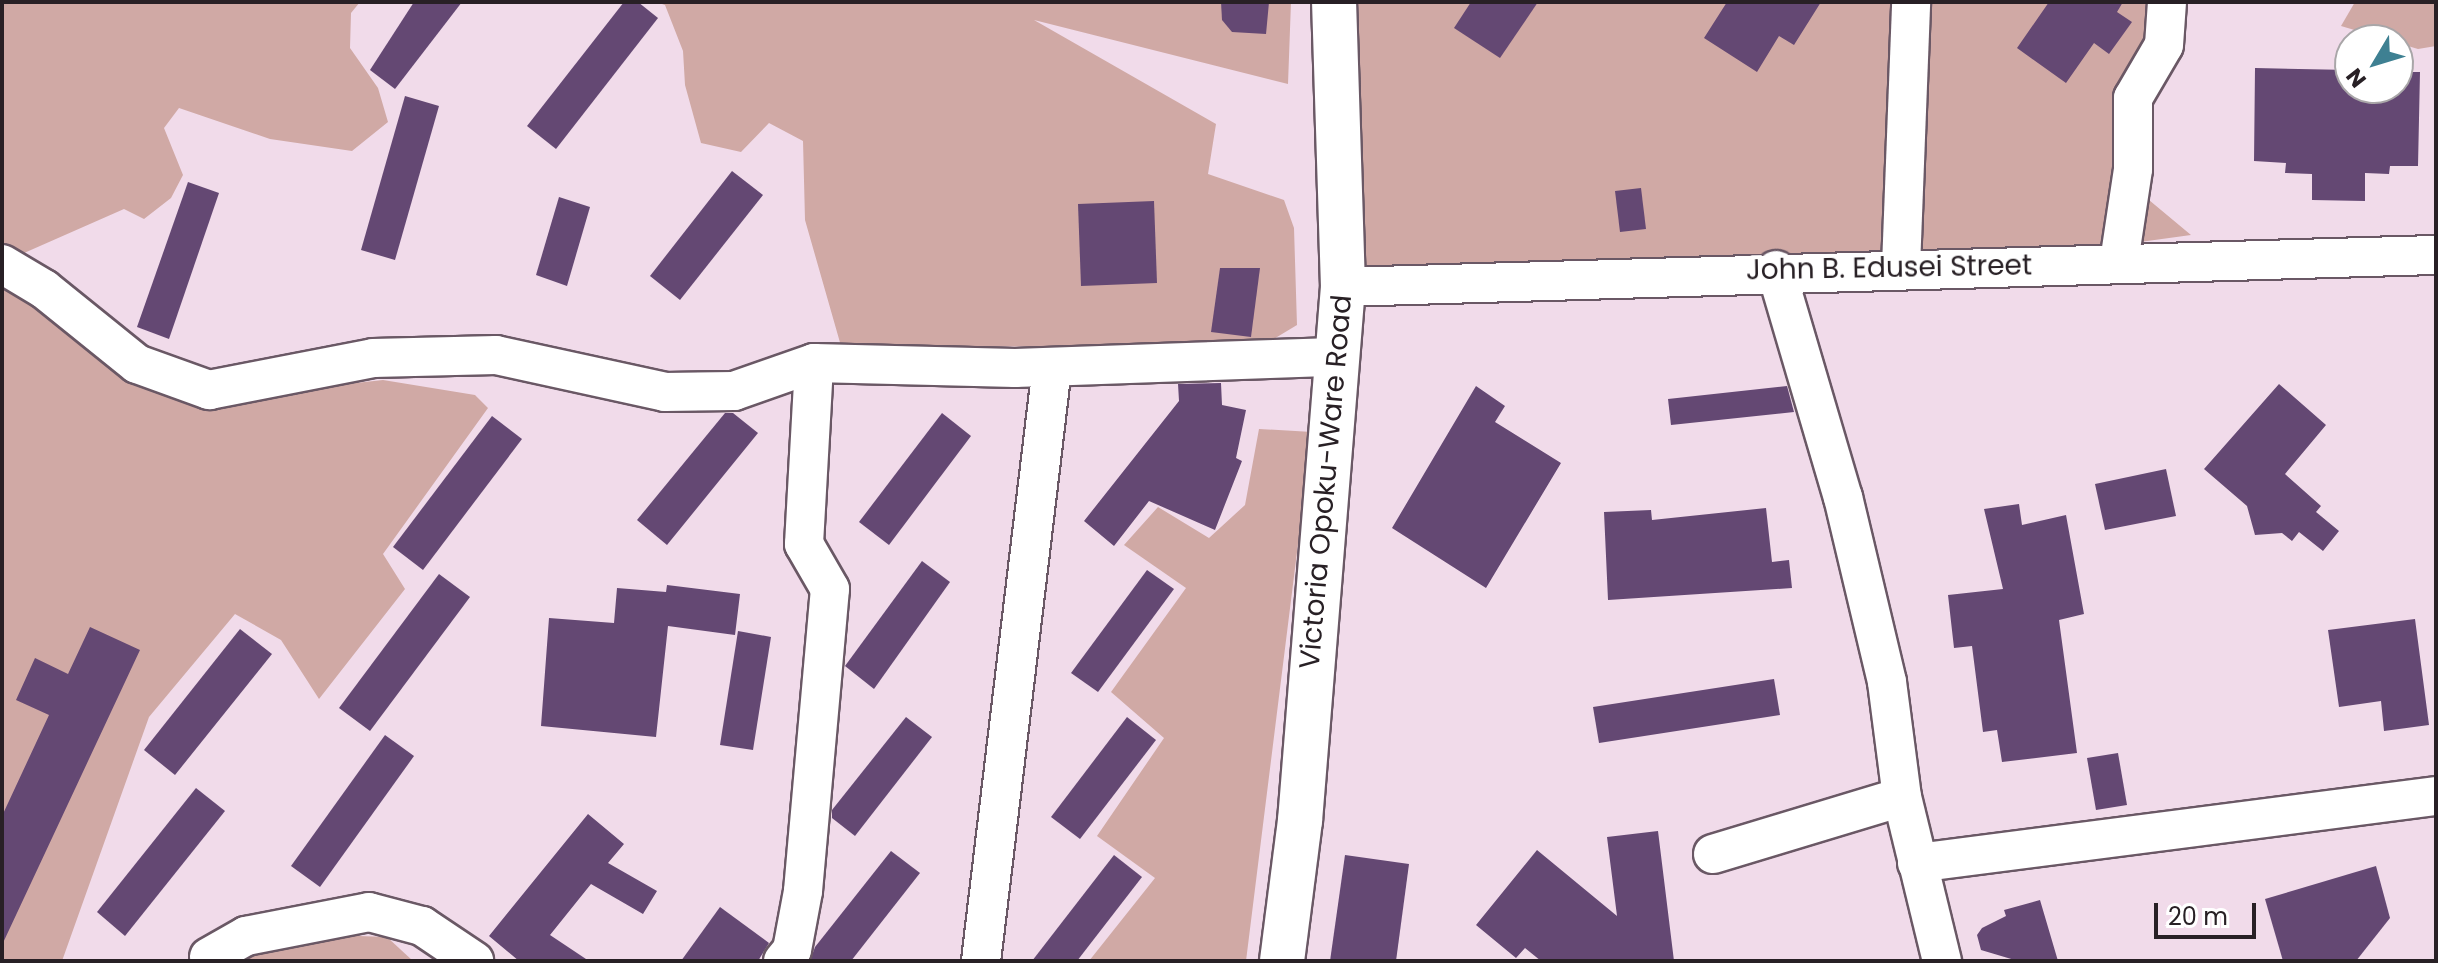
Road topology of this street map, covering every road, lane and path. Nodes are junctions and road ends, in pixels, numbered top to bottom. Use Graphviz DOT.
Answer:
graph roads {
  1 [pos="1334,2"];
  2 [pos="1911,2"];
  3 [pos="2167,2"];
  4 [pos="2436,255"];
  5 [pos="2119,262"];
  6 [pos="2,264"];
  7 [pos="1901,267"];
  8 [pos="1776,270"];
  9 [pos="1343,287"];
  10 [pos="1334,357"];
  11 [pos="814,363"];
  12 [pos="1052,367"];
  13 [pos="2436,796"];
  14 [pos="1902,797"];
  15 [pos="1713,854"];
  16 [pos="1917,863"];
  17 [pos="209,957"];
  18 [pos="474,961"];
  19 [pos="783,961"];
  20 [pos="981,961"];
  21 [pos="1282,961"];
  22 [pos="1942,961"];
  1 -- 9 [label="main road, Victoria Opoku-Ware Road"];
  2 -- 7 [label="street"];
  3 -- 5 [label="street"];
  4 -- 5 [label="street, John B. Edusei Street"];
  5 -- 7 [label="street, John B. Edusei Street"];
  6 -- 11 [label="street"];
  7 -- 8 [label="street, John B. Edusei Street"];
  8 -- 9 [label="street, John B. Edusei Street"];
  8 -- 14 [label="street"];
  9 -- 10 [label="main road, Victoria Opoku-Ware Road"];
  10 -- 12 [label="street"];
  10 -- 21 [label="main road, Victoria Opoku-Ware Road"];
  11 -- 12 [label="street"];
  11 -- 19 [label="street"];
  12 -- 20 [label="street"];
  13 -- 16 [label="street"];
  14 -- 15 [label="street"];
  14 -- 16 [label="street"];
  16 -- 22 [label="street"];
  17 -- 18 [label="street"];
}
